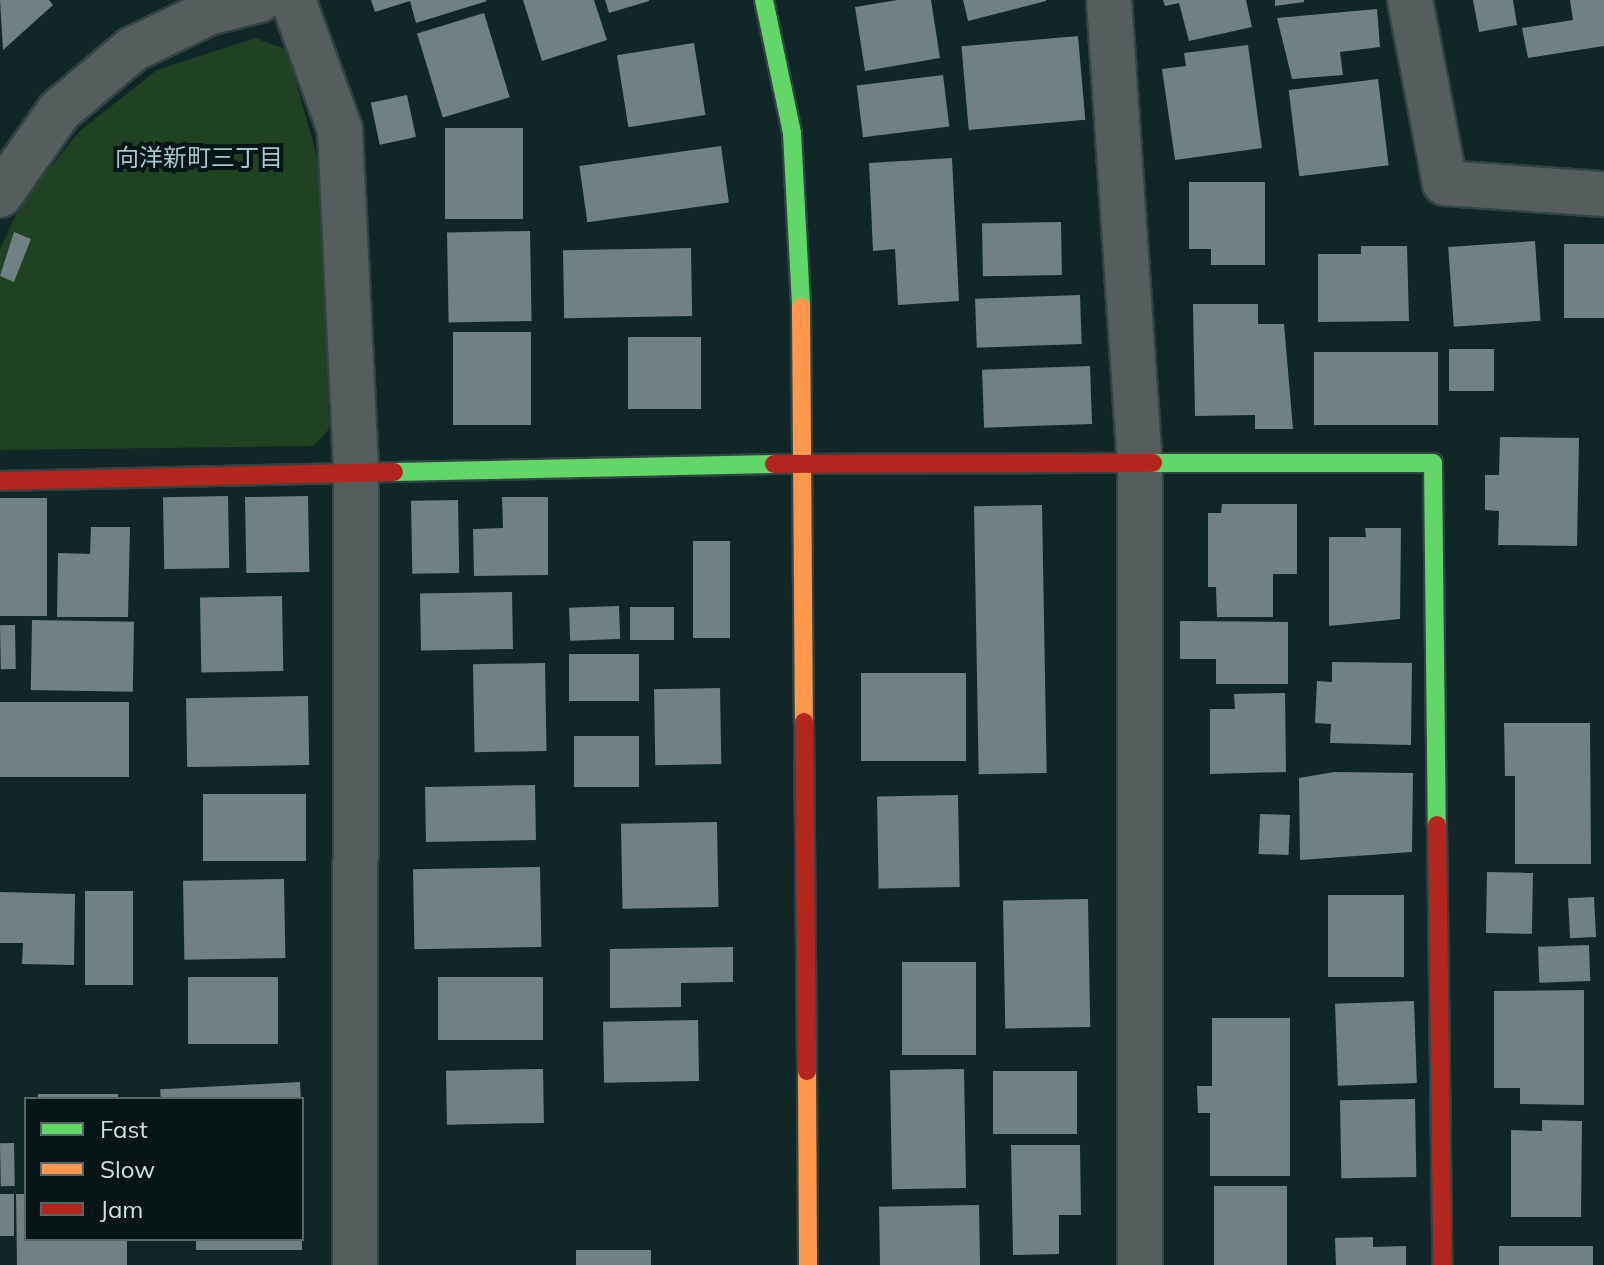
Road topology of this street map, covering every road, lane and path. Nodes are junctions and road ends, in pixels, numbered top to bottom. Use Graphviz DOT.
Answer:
graph roads {
  1 [pos="259,0"];
  2 [pos="293,0"];
  3 [pos="764,0"];
  4 [pos="1109,0"];
  5 [pos="1410,0"];
  6 [pos="1604,194"];
  7 [pos="0,195"];
  8 [pos="1140,462"];
  9 [pos="801,463"];
  10 [pos="356,472"];
  11 [pos="0,481"];
  12 [pos="355,1265"];
  13 [pos="808,1265"];
  14 [pos="1140,1265"];
  15 [pos="1442,1265"];
  1 -- 7 [label="street"];
  2 -- 10 [label="street"];
  3 -- 9 [label="street"];
  4 -- 8 [label="street"];
  5 -- 6 [label="street"];
  8 -- 9 [label="street"];
  8 -- 14 [label="street"];
  8 -- 15 [label="street"];
  9 -- 10 [label="street"];
  9 -- 13 [label="street"];
  10 -- 11 [label="street"];
  10 -- 12 [label="street"];
}
